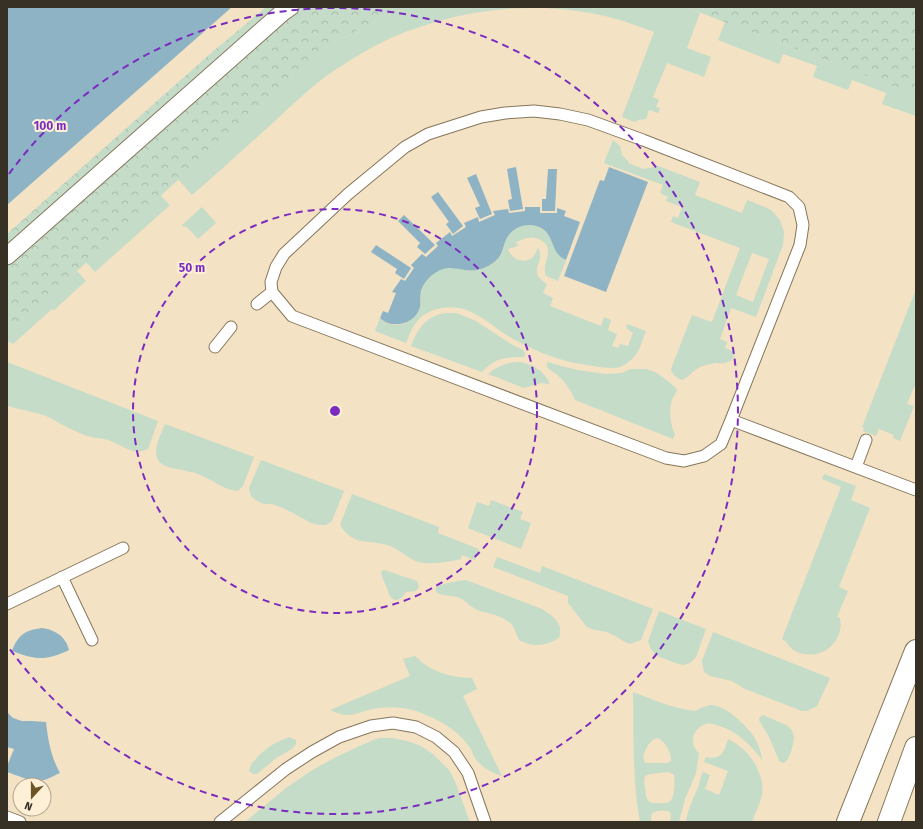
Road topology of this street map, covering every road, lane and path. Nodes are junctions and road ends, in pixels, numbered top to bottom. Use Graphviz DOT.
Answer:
graph roads {
  1 [pos="290,7"];
  2 [pos="7,256"];
  3 [pos="272,292"];
  4 [pos="257,304"];
  5 [pos="231,327"];
  6 [pos="215,347"];
  7 [pos="732,420"];
  8 [pos="866,440"];
  9 [pos="856,467"];
  10 [pos="916,490"];
  11 [pos="123,548"];
  12 [pos="62,577"];
  13 [pos="7,604"];
  14 [pos="92,640"];
  15 [pos="916,651"];
  16 [pos="916,748"];
  17 [pos="7,817"];
  18 [pos="20,822"];
  19 [pos="220,822"];
  20 [pos="484,822"];
  21 [pos="848,822"];
  22 [pos="889,822"];
  1 -- 2 [label="street"];
  3 -- 4 [label="lane"];
  3 -- 7 [label="lane"];
  3 -- 7 [label="lane"];
  5 -- 6 [label="lane"];
  7 -- 9 [label="lane"];
  8 -- 9 [label="lane"];
  9 -- 10 [label="lane"];
  11 -- 12 [label="lane"];
  12 -- 13 [label="lane"];
  12 -- 14 [label="lane"];
  15 -- 21 [label="street"];
  16 -- 22 [label="street"];
  17 -- 18 [label="lane"];
  19 -- 20 [label="lane"];
}
